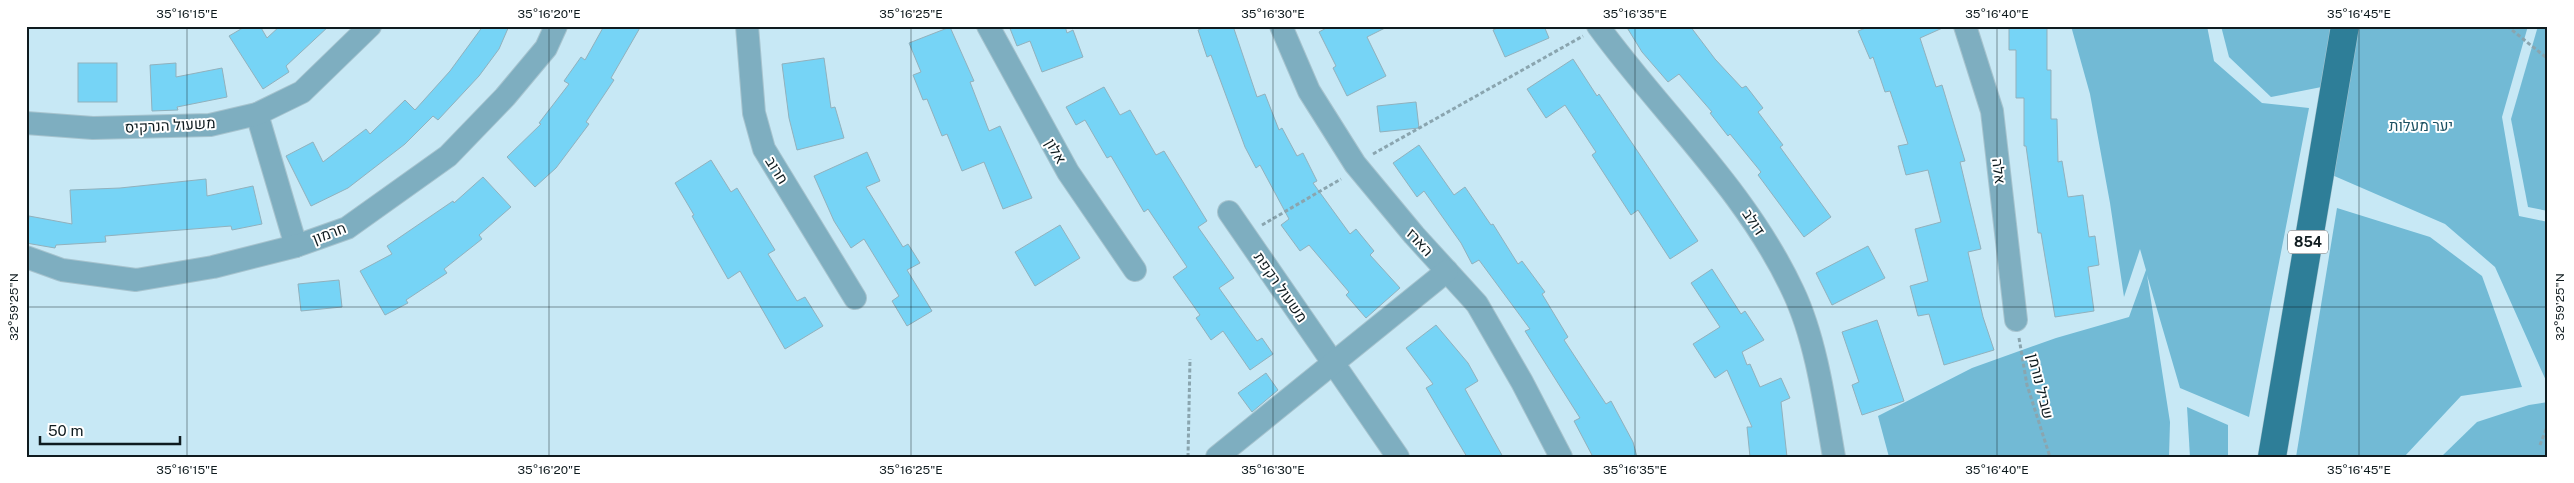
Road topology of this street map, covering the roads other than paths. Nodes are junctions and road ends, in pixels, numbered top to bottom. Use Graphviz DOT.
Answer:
graph roads {
  1 [pos="370,26"];
  2 [pos="556,26"];
  3 [pos="748,26"];
  4 [pos="988,26"];
  5 [pos="1281,26"];
  6 [pos="1965,26"];
  7 [pos="2345,26"];
  8 [pos="1599,27"];
  9 [pos="257,114"];
  10 [pos="26,123"];
  11 [pos="1229,212"];
  12 [pos="296,246"];
  13 [pos="26,257"];
  14 [pos="1135,270"];
  15 [pos="1447,271"];
  16 [pos="855,298"];
  17 [pos="2016,320"];
  18 [pos="1334,363"];
  19 [pos="1217,457"];
  20 [pos="1398,457"];
  21 [pos="1561,457"];
  22 [pos="1834,457"];
  23 [pos="2272,457"];
  1 -- 9 [label="street, משעול הנרקיס"];
  2 -- 12 [label="street, חרמון"];
  3 -- 16 [label="street, חרוב"];
  4 -- 14 [label="street, אלון"];
  5 -- 15 [label="street, הארז"];
  6 -- 17 [label="street, אלה"];
  7 -- 23 [label="main road, 854"];
  8 -- 22 [label="street, דולב"];
  9 -- 10 [label="street, משעול הנרקיס"];
  9 -- 12 [label="street"];
  11 -- 18 [label="street, משעול רקפת"];
  12 -- 13 [label="street, חרמון"];
  15 -- 18 [label="street"];
  15 -- 21 [label="street, הארז"];
  18 -- 19 [label="street"];
  18 -- 20 [label="street, משעול רקפת"];
}
